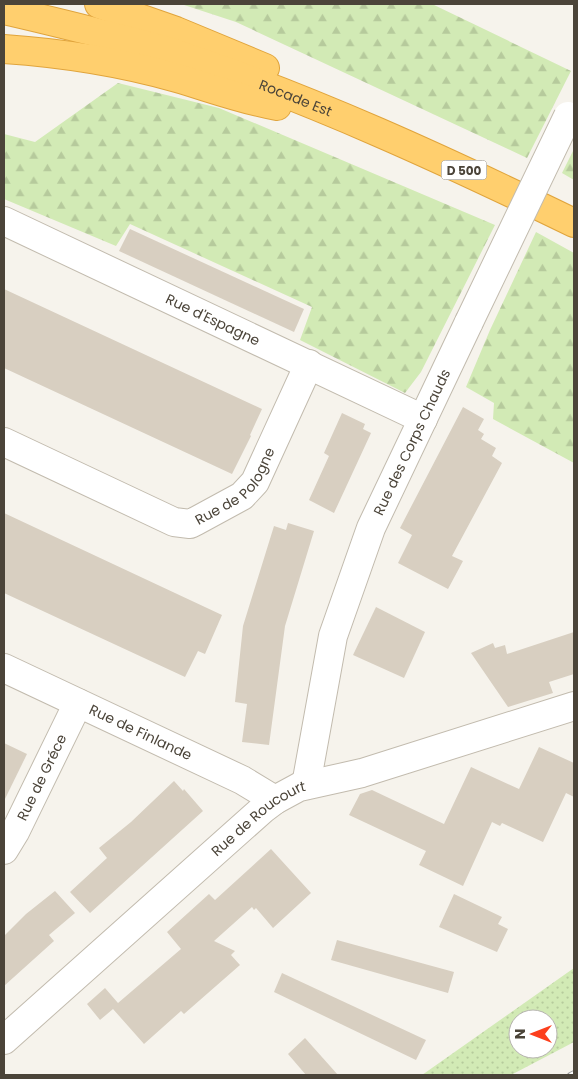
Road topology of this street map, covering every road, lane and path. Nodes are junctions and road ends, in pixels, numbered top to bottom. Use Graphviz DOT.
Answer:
graph roads {
  1 [pos="99,4"];
  2 [pos="4,10"];
  3 [pos="4,49"];
  4 [pos="571,110"];
  5 [pos="352,120"];
  6 [pos="4,221"];
  7 [pos="574,223"];
  8 [pos="309,364"];
  9 [pos="423,419"];
  10 [pos="4,442"];
  11 [pos="4,668"];
  12 [pos="78,703"];
  13 [pos="574,706"];
  14 [pos="306,786"];
  15 [pos="275,800"];
  16 [pos="4,850"];
  17 [pos="4,1040"];
  1 -- 5 [label="highway"];
  2 -- 5 [label="highway, Rocade Est / D 500"];
  3 -- 5 [label="highway"];
  4 -- 9 [label="street, Rue des Corps Chauds, bridge"];
  5 -- 7 [label="highway, Rocade Est / D 500"];
  6 -- 8 [label="street, Rue d'Espagne"];
  8 -- 9 [label="street, Rue d'Espagne"];
  8 -- 10 [label="street, Rue de Pologne"];
  9 -- 14 [label="street, Rue des Corps Chauds"];
  11 -- 12 [label="street, Rue de Finlande"];
  12 -- 15 [label="street, Rue de Finlande"];
  12 -- 16 [label="street, Rue de Gréce"];
  13 -- 14 [label="street, Rue de Roucourt"];
  14 -- 15 [label="street, Rue de Roucourt"];
  15 -- 17 [label="street, Rue de Roucourt"];
}
